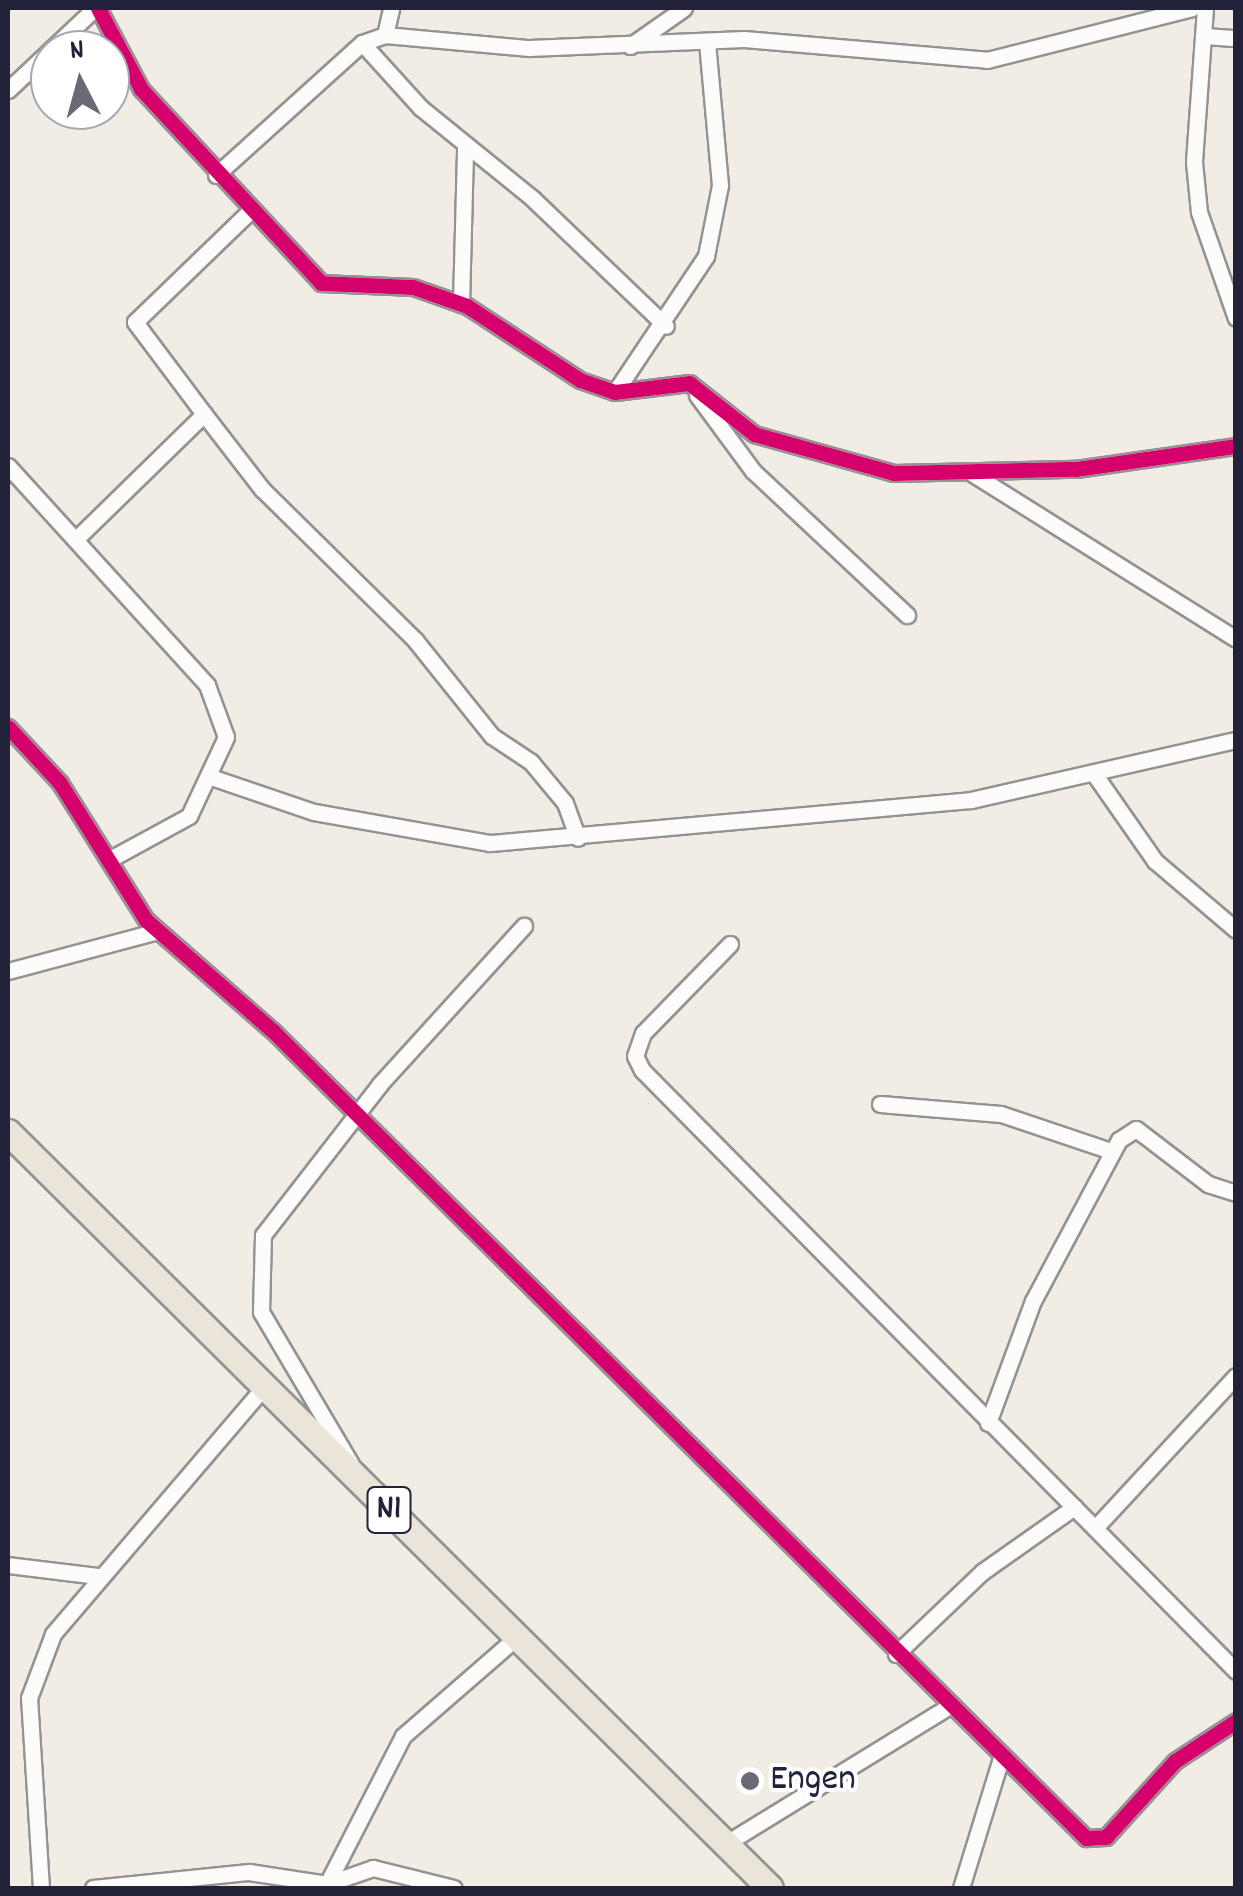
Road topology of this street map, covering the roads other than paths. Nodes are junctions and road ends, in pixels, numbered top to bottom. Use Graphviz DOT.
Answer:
graph roads {
  1 [pos="96,8"];
  2 [pos="392,8"];
  3 [pos="684,8"];
  4 [pos="1193,8"];
  5 [pos="1205,8"];
  6 [pos="385,35"];
  7 [pos="1205,36"];
  8 [pos="1236,38"];
  9 [pos="362,42"];
  10 [pos="707,42"];
  11 [pos="628,48"];
  12 [pos="8,90"];
  13 [pos="465,146"];
  14 [pos="216,176"];
  15 [pos="248,212"];
  16 [pos="460,304"];
  17 [pos="1236,318"];
  18 [pos="666,326"];
  19 [pos="689,383"];
  20 [pos="615,392"];
  21 [pos="204,414"];
  22 [pos="1236,446"];
  23 [pos="8,466"];
  24 [pos="973,474"];
  25 [pos="76,539"];
  26 [pos="908,615"];
  27 [pos="1236,640"];
  28 [pos="8,727"];
  29 [pos="1236,740"];
  30 [pos="1095,775"];
  31 [pos="208,776"];
  32 [pos="578,838"];
  33 [pos="112,858"];
  34 [pos="524,926"];
  35 [pos="1236,930"];
  36 [pos="157,931"];
  37 [pos="730,944"];
  38 [pos="8,971"];
  39 [pos="880,1104"];
  40 [pos="355,1118"];
  41 [pos="8,1132"];
  42 [pos="1111,1151"];
  43 [pos="1236,1193"];
  44 [pos="1233,1384"];
  45 [pos="264,1387"];
  46 [pos="988,1422"];
  47 [pos="358,1480"];
  48 [pos="1074,1507"];
  49 [pos="1095,1528"];
  50 [pos="8,1565"];
  51 [pos="98,1576"];
  52 [pos="517,1637"];
  53 [pos="896,1654"];
  54 [pos="1236,1671"];
  55 [pos="946,1708"];
  56 [pos="1236,1721"];
  57 [pos="1001,1758"];
  58 [pos="724,1844"];
  59 [pos="327,1884"];
  60 [pos="41,1888"];
  61 [pos="92,1888"];
  62 [pos="454,1888"];
  63 [pos="770,1888"];
  64 [pos="961,1888"];
  1 -- 12 [label="street"];
  1 -- 14 [label="street"];
  2 -- 6 [label="street"];
  3 -- 11 [label="street"];
  4 -- 10 [label="street"];
  5 -- 7 [label="street"];
  6 -- 9 [label="street"];
  6 -- 11 [label="street"];
  7 -- 8 [label="street"];
  7 -- 17 [label="street"];
  9 -- 13 [label="street"];
  9 -- 14 [label="street"];
  10 -- 11 [label="street"];
  10 -- 18 [label="street"];
  13 -- 16 [label="street"];
  13 -- 18 [label="street"];
  14 -- 15 [label="street"];
  15 -- 16 [label="street"];
  15 -- 21 [label="street"];
  16 -- 20 [label="street"];
  18 -- 20 [label="street"];
  19 -- 20 [label="street"];
  19 -- 24 [label="street"];
  19 -- 26 [label="street"];
  21 -- 25 [label="street"];
  21 -- 32 [label="street"];
  22 -- 24 [label="street"];
  23 -- 25 [label="street"];
  24 -- 27 [label="street"];
  25 -- 31 [label="street"];
  28 -- 33 [label="street"];
  29 -- 30 [label="street"];
  30 -- 32 [label="street"];
  30 -- 35 [label="street"];
  31 -- 32 [label="street"];
  31 -- 33 [label="street"];
  33 -- 36 [label="street"];
  34 -- 40 [label="street"];
  36 -- 38 [label="street"];
  36 -- 40 [label="street"];
  37 -- 46 [label="street"];
  39 -- 42 [label="street"];
  40 -- 47 [label="street"];
  40 -- 53 [label="street"];
  41 -- 45 [label="highway, N1"];
  42 -- 43 [label="street"];
  42 -- 46 [label="street"];
  44 -- 49 [label="street"];
  45 -- 47 [label="highway, N1"];
  45 -- 51 [label="street"];
  46 -- 48 [label="street"];
  47 -- 52 [label="highway, N1"];
  48 -- 49 [label="street"];
  48 -- 53 [label="street"];
  49 -- 54 [label="street"];
  50 -- 51 [label="street"];
  51 -- 60 [label="street"];
  52 -- 58 [label="highway, N1"];
  52 -- 59 [label="street"];
  53 -- 55 [label="street"];
  55 -- 57 [label="street"];
  55 -- 58 [label="street"];
  56 -- 57 [label="street"];
  57 -- 64 [label="street"];
  58 -- 63 [label="highway, N1"];
  59 -- 61 [label="street"];
  59 -- 62 [label="street"];
}
